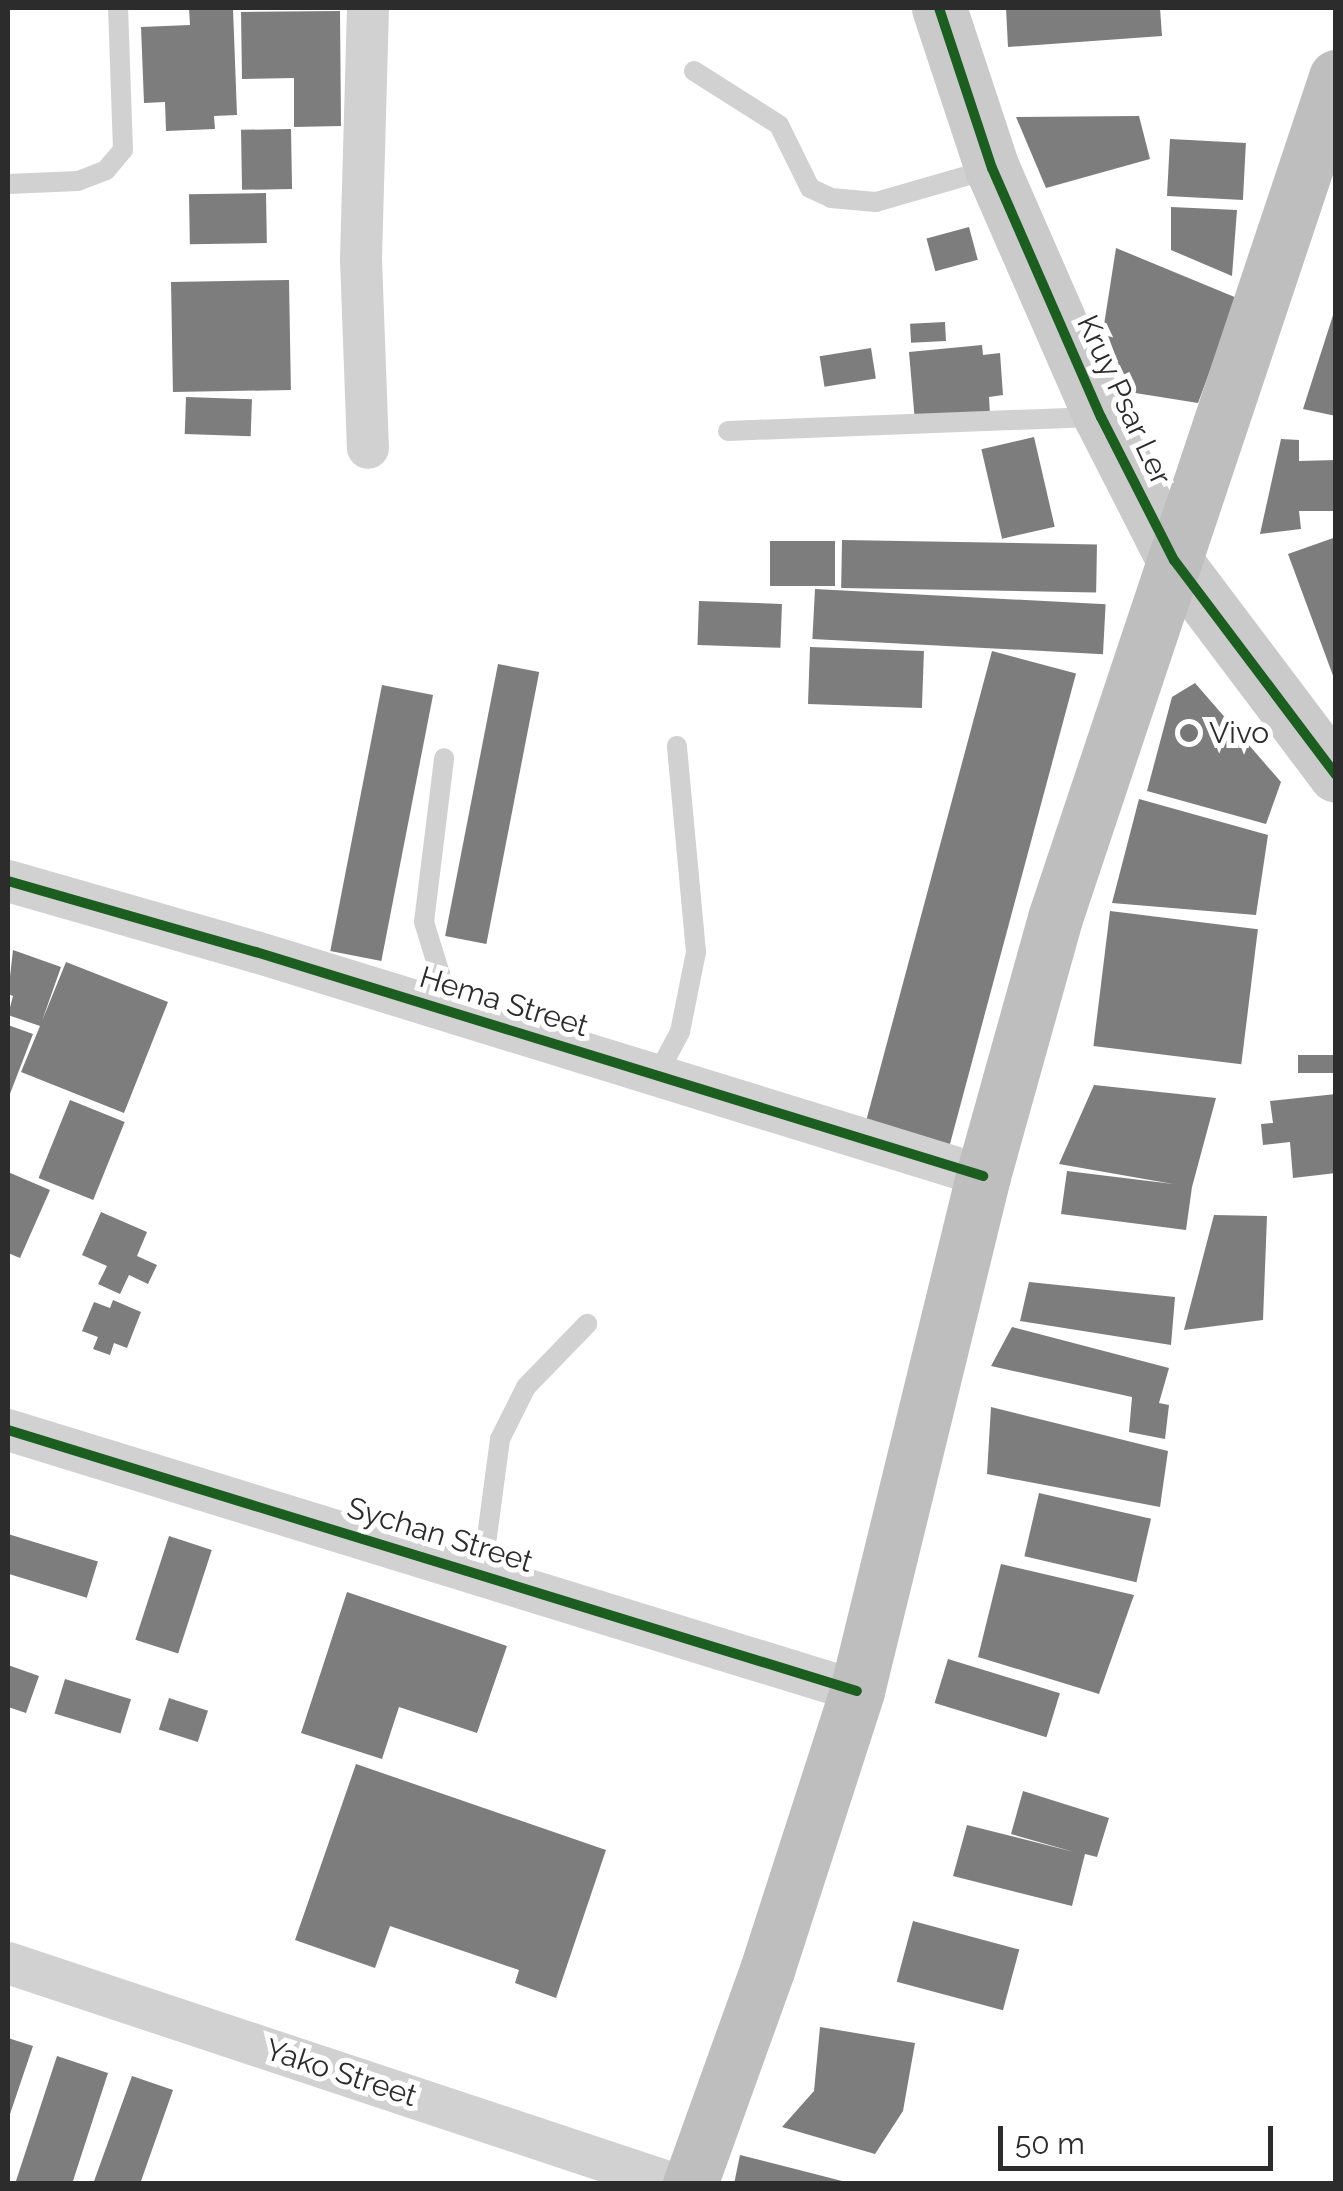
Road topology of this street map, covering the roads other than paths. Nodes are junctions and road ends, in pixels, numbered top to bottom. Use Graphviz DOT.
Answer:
graph roads {
  1 [pos="118,8"];
  2 [pos="368,8"];
  3 [pos="939,8"];
  4 [pos="694,72"];
  5 [pos="1336,77"];
  6 [pos="992,168"];
  7 [pos="8,184"];
  8 [pos="1101,417"];
  9 [pos="728,431"];
  10 [pos="368,448"];
  11 [pos="1174,560"];
  12 [pos="678,746"];
  13 [pos="444,758"];
  14 [pos="1336,774"];
  15 [pos="8,881"];
  16 [pos="435,1007"];
  17 [pos="657,1075"];
  18 [pos="983,1176"];
  19 [pos="586,1324"];
  20 [pos="8,1430"];
  21 [pos="482,1574"];
  22 [pos="857,1692"];
  23 [pos="8,1963"];
  24 [pos="674,2184"];
  25 [pos="690,2184"];
  1 -- 7 [label="lane"];
  2 -- 10 [label="street"];
  3 -- 6 [label="street, Kruy Psar Ler"];
  4 -- 6 [label="lane"];
  5 -- 11 [label="highway"];
  6 -- 8 [label="street, Kruy Psar Ler"];
  8 -- 9 [label="lane"];
  8 -- 11 [label="street, Kruy Psar Ler"];
  11 -- 14 [label="street, Kruy Psar Ler"];
  11 -- 18 [label="highway"];
  12 -- 17 [label="lane"];
  13 -- 16 [label="lane"];
  15 -- 16 [label="street, Hema Street"];
  16 -- 17 [label="street, Hema Street"];
  17 -- 18 [label="street, Hema Street"];
  18 -- 22 [label="highway"];
  19 -- 21 [label="lane"];
  20 -- 21 [label="street, Sychan Street"];
  21 -- 22 [label="street, Sychan Street"];
  22 -- 25 [label="highway"];
  23 -- 24 [label="street, Yako Street"];
}
